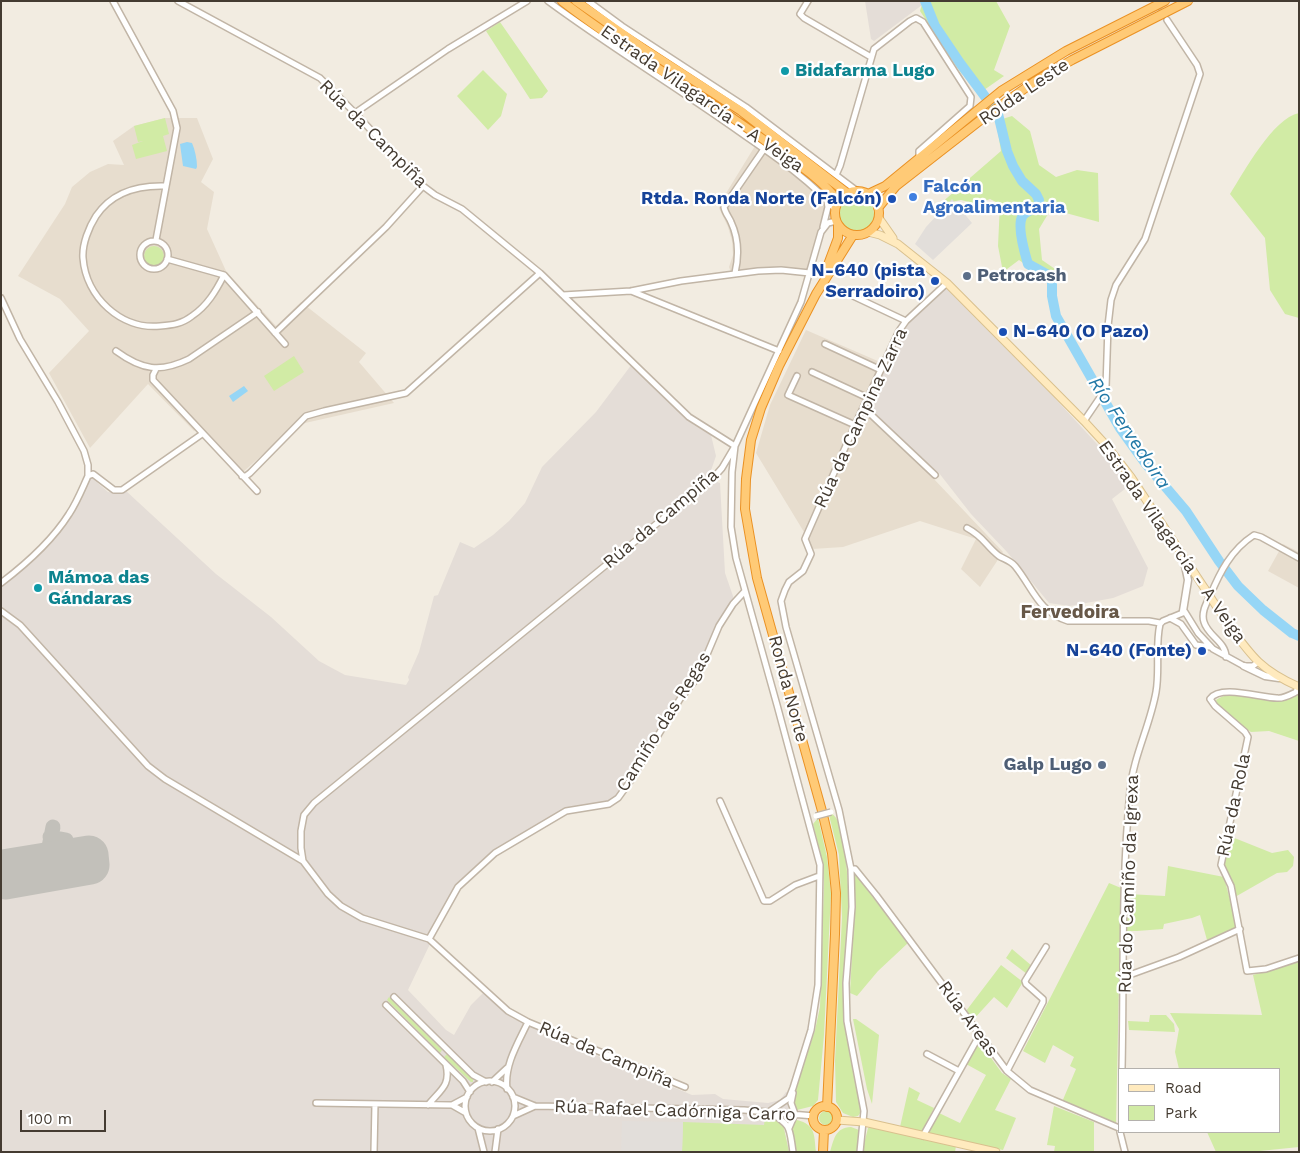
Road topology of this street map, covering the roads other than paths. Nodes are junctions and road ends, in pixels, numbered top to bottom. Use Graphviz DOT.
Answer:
graph roads {
  1 [pos="113,1"];
  2 [pos="178,1"];
  3 [pos="527,1"];
  4 [pos="548,1"];
  5 [pos="562,1"];
  6 [pos="576,1"];
  7 [pos="588,1"];
  8 [pos="808,1"];
  9 [pos="1165,1"];
  10 [pos="1188,1"];
  11 [pos="1167,20"];
  12 [pos="871,57"];
  13 [pos="355,113"];
  14 [pos="764,148"];
  15 [pos="919,158"];
  16 [pos="836,175"];
  17 [pos="166,186"];
  18 [pos="423,186"];
  19 [pos="858,191"];
  20 [pos="847,193"];
  21 [pos="868,194"];
  22 [pos="827,200"];
  23 [pos="836,205"];
  24 [pos="878,208"];
  25 [pos="878,218"];
  26 [pos="837,223"];
  27 [pos="822,230"];
  28 [pos="868,232"];
  29 [pos="853,235"];
  30 [pos="156,240"];
  31 [pos="898,244"];
  32 [pos="168,259"];
  33 [pos="810,273"];
  34 [pos="540,274"];
  35 [pos="735,274"];
  36 [pos="224,275"];
  37 [pos="947,283"];
  38 [pos="820,286"];
  39 [pos="631,291"];
  40 [pos="563,296"];
  41 [pos="853,296"];
  42 [pos="1,298"];
  43 [pos="258,312"];
  44 [pos="906,321"];
  45 [pos="275,333"];
  46 [pos="285,344"];
  47 [pos="825,344"];
  48 [pos="116,351"];
  49 [pos="779,351"];
  50 [pos="156,369"];
  51 [pos="881,370"];
  52 [pos="812,372"];
  53 [pos="797,376"];
  54 [pos="868,398"];
  55 [pos="864,408"];
  56 [pos="1084,421"];
  57 [pos="855,426"];
  58 [pos="202,434"];
  59 [pos="735,446"];
  60 [pos="935,475"];
  61 [pos="88,476"];
  62 [pos="242,476"];
  63 [pos="257,491"];
  64 [pos="966,528"];
  65 [pos="1180,550"];
  66 [pos="1299,558"];
  67 [pos="1,583"];
  68 [pos="745,591"];
  69 [pos="1,611"];
  70 [pos="1182,612"];
  71 [pos="1170,618"];
  72 [pos="1160,623"];
  73 [pos="1182,626"];
  74 [pos="1210,647"];
  75 [pos="1226,657"];
  76 [pos="1258,662"];
  77 [pos="1244,666"];
  78 [pos="1278,678"];
  79 [pos="1298,687"];
  80 [pos="720,801"];
  81 [pos="839,810"];
  82 [pos="808,819"];
  83 [pos="303,860"];
  84 [pos="851,870"];
  85 [pos="819,876"];
  86 [pos="1240,929"];
  87 [pos="429,939"];
  88 [pos="1046,947"];
  89 [pos="1299,958"];
  90 [pos="1124,977"];
  91 [pos="394,997"];
  92 [pos="386,1006"];
  93 [pos="528,1022"];
  94 [pos="979,1036"];
  95 [pos="927,1054"];
  96 [pos="446,1064"];
  97 [pos="508,1067"];
  98 [pos="1122,1068"];
  99 [pos="959,1071"];
  100 [pos="1007,1071"];
  101 [pos="489,1082"];
  102 [pos="685,1087"];
  103 [pos="793,1088"];
  104 [pos="507,1089"];
  105 [pos="469,1094"];
  106 [pos="513,1097"];
  107 [pos="316,1103"];
  108 [pos="375,1104"];
  109 [pos="428,1105"];
  110 [pos="452,1105"];
  111 [pos="535,1106"];
  112 [pos="826,1106"];
  113 [pos="770,1112"];
  114 [pos="466,1113"];
  115 [pos="795,1114"];
  116 [pos="513,1116"];
  117 [pos="814,1116"];
  118 [pos="837,1120"];
  119 [pos="864,1122"];
  120 [pos="478,1128"];
  121 [pos="789,1128"];
  122 [pos="498,1129"];
  123 [pos="824,1130"];
  124 [pos="1118,1130"];
  125 [pos="1120,1133"];
  126 [pos="923,1136"];
  127 [pos="374,1152"];
  128 [pos="484,1152"];
  129 [pos="495,1152"];
  130 [pos="793,1152"];
  131 [pos="823,1152"];
  132 [pos="860,1152"];
  133 [pos="996,1152"];
  134 [pos="1125,1152"];
  1 -- 17 [label="street"];
  2 -- 13 [label="street, Rúa da Campiña"];
  3 -- 13 [label="street"];
  4 -- 14 [label="street"];
  5 -- 23 [label="highway, Estrada Vilagarcía - A Veiga"];
  6 -- 20 [label="highway, Estrada Vilagarcía - A Veiga"];
  7 -- 16 [label="street"];
  8 -- 12 [label="street"];
  9 -- 15 [label="highway, Rolda Leste"];
  10 -- 24 [label="highway, Rolda Leste"];
  11 -- 56 [label="street"];
  12 -- 15 [label="street"];
  12 -- 16 [label="street"];
  13 -- 18 [label="street, Rúa da Campiña"];
  14 -- 22 [label="street"];
  14 -- 35 [label="street"];
  15 -- 21 [label="highway, Rolda Leste"];
  16 -- 19 [label="street"];
  17 -- 30 [label="street"];
  17 -- 36 [label="street"];
  18 -- 34 [label="street, Rúa da Campiña"];
  18 -- 45 [label="street"];
  19 -- 20 [label="highway"];
  19 -- 21 [label="highway"];
  20 -- 23 [label="highway"];
  21 -- 24 [label="highway"];
  22 -- 23 [label="street"];
  22 -- 27 [label="street"];
  23 -- 26 [label="highway"];
  24 -- 25 [label="highway"];
  25 -- 28 [label="highway"];
  25 -- 31 [label="main road, Estrada Vilagarcía - A Veiga"];
  26 -- 27 [label="street"];
  26 -- 29 [label="highway"];
  26 -- 38 [label="highway, Ronda Norte"];
  27 -- 33 [label="street"];
  28 -- 29 [label="highway"];
  28 -- 31 [label="main road, Estrada Vilagarcía - A Veiga"];
  29 -- 38 [label="highway, Ronda Norte"];
  30 -- 32 [label="street"];
  30 -- 32 [label="street"];
  31 -- 37 [label="main road, Estrada Vilagarcía - A Veiga"];
  32 -- 36 [label="street"];
  33 -- 35 [label="street"];
  33 -- 49 [label="street"];
  34 -- 40 [label="street, Rúa da Campiña"];
  34 -- 62 [label="street"];
  35 -- 39 [label="street"];
  36 -- 43 [label="street"];
  37 -- 44 [label="street, Rúa da Campina Zarra"];
  37 -- 56 [label="main road, Estrada Vilagarcía - A Veiga"];
  38 -- 112 [label="highway, Ronda Norte"];
  39 -- 40 [label="street"];
  39 -- 49 [label="street"];
  40 -- 59 [label="street, Rúa da Campiña"];
  41 -- 44 [label="street"];
  42 -- 61 [label="street"];
  43 -- 45 [label="street"];
  43 -- 50 [label="street"];
  44 -- 51 [label="street, Rúa da Campina Zarra"];
  45 -- 46 [label="street"];
  47 -- 51 [label="street"];
  48 -- 50 [label="street"];
  49 -- 59 [label="street"];
  50 -- 58 [label="street"];
  51 -- 54 [label="street, Rúa da Campina Zarra"];
  52 -- 54 [label="street"];
  53 -- 57 [label="street"];
  54 -- 55 [label="street, Rúa da Campina Zarra"];
  55 -- 57 [label="street, Rúa da Campina Zarra"];
  55 -- 60 [label="street"];
  56 -- 65 [label="main road, Estrada Vilagarcía - A Veiga"];
  57 -- 81 [label="street, Rúa da Campina Zarra"];
  58 -- 61 [label="street"];
  58 -- 62 [label="street"];
  59 -- 68 [label="street"];
  59 -- 83 [label="street, Rúa da Campiña"];
  61 -- 67 [label="street"];
  62 -- 63 [label="street"];
  64 -- 72 [label="street"];
  65 -- 70 [label="street"];
  65 -- 76 [label="main road, Estrada Vilagarcía - A Veiga, bridge"];
  66 -- 75 [label="street"];
  68 -- 82 [label="street"];
  68 -- 87 [label="street, Camiño das Regas"];
  69 -- 83 [label="street"];
  70 -- 71 [label="street"];
  70 -- 73 [label="street"];
  70 -- 74 [label="street"];
  71 -- 72 [label="street"];
  71 -- 73 [label="street"];
  72 -- 90 [label="street, Rúa do Camiño da Igrexa"];
  73 -- 74 [label="street"];
  74 -- 75 [label="street"];
  75 -- 77 [label="street"];
  76 -- 77 [label="street"];
  76 -- 78 [label="main road, Estrada Vilagarcía - A Veiga"];
  77 -- 78 [label="street"];
  78 -- 79 [label="main road, Estrada Vilagarcía - A Veiga"];
  79 -- 86 [label="street, Rúa da Rola"];
  80 -- 85 [label="street"];
  81 -- 82 [label="street, bridge"];
  81 -- 84 [label="street"];
  82 -- 85 [label="street"];
  83 -- 87 [label="street, Rúa da Campiña"];
  84 -- 94 [label="street, Rúa Areas"];
  84 -- 119 [label="street"];
  85 -- 103 [label="street"];
  86 -- 89 [label="street, Rúa da Rola"];
  86 -- 90 [label="street"];
  87 -- 93 [label="street, Rúa da Campiña"];
  88 -- 100 [label="street"];
  90 -- 98 [label="street, Rúa do Camiño da Igrexa"];
  91 -- 101 [label="street"];
  92 -- 96 [label="street"];
  93 -- 97 [label="street, Rúa da Campiña"];
  93 -- 102 [label="street, Rúa da Campiña"];
  94 -- 99 [label="street"];
  94 -- 100 [label="street, Rúa Areas"];
  95 -- 99 [label="street"];
  96 -- 105 [label="street"];
  96 -- 109 [label="street"];
  97 -- 101 [label="street, Rúa da Campiña"];
  97 -- 104 [label="street, Rúa da Campiña"];
  99 -- 126 [label="street"];
  100 -- 124 [label="street, Rúa Areas"];
  101 -- 104 [label="street"];
  101 -- 105 [label="street"];
  103 -- 113 [label="street"];
  103 -- 115 [label="street"];
  104 -- 106 [label="street"];
  105 -- 110 [label="street"];
  105 -- 114 [label="street"];
  106 -- 111 [label="street, Rúa Rafael Cadórniga Carro"];
  106 -- 116 [label="street"];
  107 -- 108 [label="street"];
  108 -- 109 [label="street"];
  108 -- 127 [label="street"];
  109 -- 110 [label="street"];
  110 -- 114 [label="street"];
  111 -- 113 [label="street, Rúa Rafael Cadórniga Carro"];
  111 -- 116 [label="street, Rúa Rafael Cadórniga Carro"];
  112 -- 117 [label="highway"];
  112 -- 118 [label="highway"];
  113 -- 115 [label="street, Rúa Rafael Cadórniga Carro"];
  113 -- 121 [label="street"];
  114 -- 120 [label="street"];
  115 -- 117 [label="street, Rúa Rafael Cadórniga Carro"];
  115 -- 121 [label="street"];
  116 -- 122 [label="street"];
  117 -- 123 [label="highway"];
  118 -- 119 [label="main road"];
  118 -- 123 [label="highway"];
  119 -- 126 [label="main road"];
  119 -- 132 [label="street"];
  120 -- 122 [label="street"];
  120 -- 128 [label="street"];
  121 -- 130 [label="street"];
  122 -- 129 [label="street"];
  123 -- 131 [label="highway"];
  125 -- 134 [label="street"];
  126 -- 133 [label="main road"];
}
